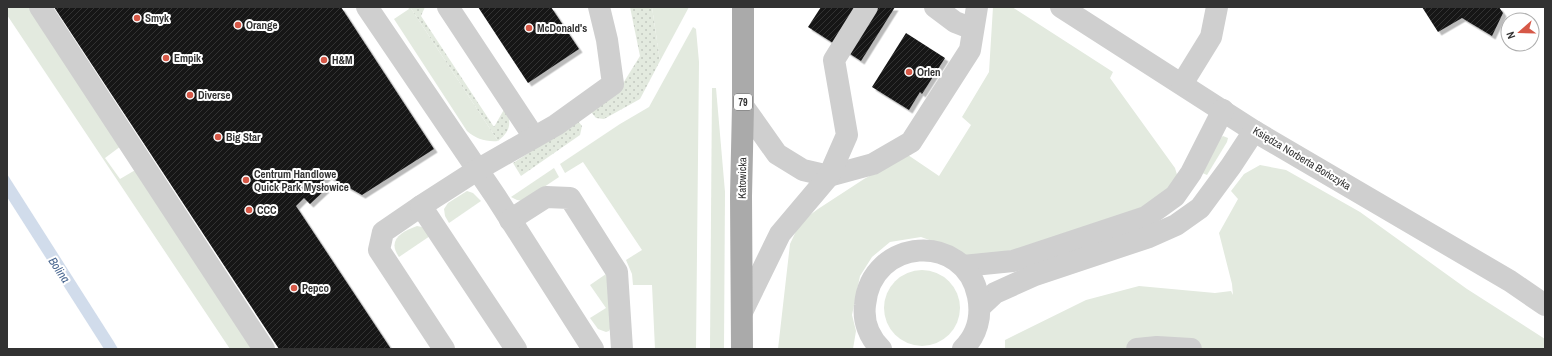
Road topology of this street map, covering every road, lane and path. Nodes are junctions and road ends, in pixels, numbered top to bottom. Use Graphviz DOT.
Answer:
graph roads {
  1 [pos="40,7"];
  2 [pos="367,7"];
  3 [pos="448,7"];
  4 [pos="600,7"];
  5 [pos="743,7"];
  6 [pos="867,7"];
  7 [pos="935,7"];
  8 [pos="977,7"];
  9 [pos="1061,7"];
  10 [pos="1217,7"];
  11 [pos="973,29"];
  12 [pos="1182,84"];
  13 [pos="743,106"];
  14 [pos="1223,110"];
  15 [pos="1254,130"];
  16 [pos="534,137"];
  17 [pos="477,170"];
  18 [pos="829,176"];
  19 [pos="421,206"];
  20 [pos="510,220"];
  21 [pos="963,266"];
  22 [pos="1545,305"];
  23 [pos="980,307"];
  24 [pos="742,312"];
  25 [pos="872,344"];
  26 [pos="968,347"];
  27 [pos="264,349"];
  28 [pos="444,349"];
  29 [pos="516,349"];
  30 [pos="593,349"];
  31 [pos="622,349"];
  32 [pos="742,349"];
  33 [pos="1136,349"];
  34 [pos="1191,349"];
  1 -- 27 [label="street"];
  2 -- 17 [label="street"];
  3 -- 16 [label="street"];
  4 -- 16 [label="street"];
  5 -- 13 [label="main road, Katowicka / 79"];
  6 -- 18 [label="street"];
  7 -- 11 [label="street"];
  8 -- 11 [label="street"];
  9 -- 12 [label="street, Księdza Norberta Bończyka"];
  10 -- 12 [label="street"];
  11 -- 18 [label="street"];
  12 -- 14 [label="street, Księdza Norberta Bończyka"];
  13 -- 18 [label="street"];
  13 -- 24 [label="main road, Katowicka / 79"];
  14 -- 15 [label="street, Księdza Norberta Bończyka"];
  14 -- 21 [label="street"];
  15 -- 22 [label="street, Księdza Norberta Bończyka"];
  15 -- 23 [label="street"];
  16 -- 17 [label="street"];
  17 -- 19 [label="street"];
  17 -- 20 [label="street"];
  18 -- 24 [label="street"];
  19 -- 28 [label="street"];
  19 -- 29 [label="street"];
  20 -- 30 [label="street"];
  20 -- 31 [label="street"];
  21 -- 23 [label="street"];
  21 -- 25 [label="street"];
  23 -- 26 [label="street"];
  24 -- 32 [label="main road, Katowicka / 79"];
  33 -- 34 [label="street"];
}
